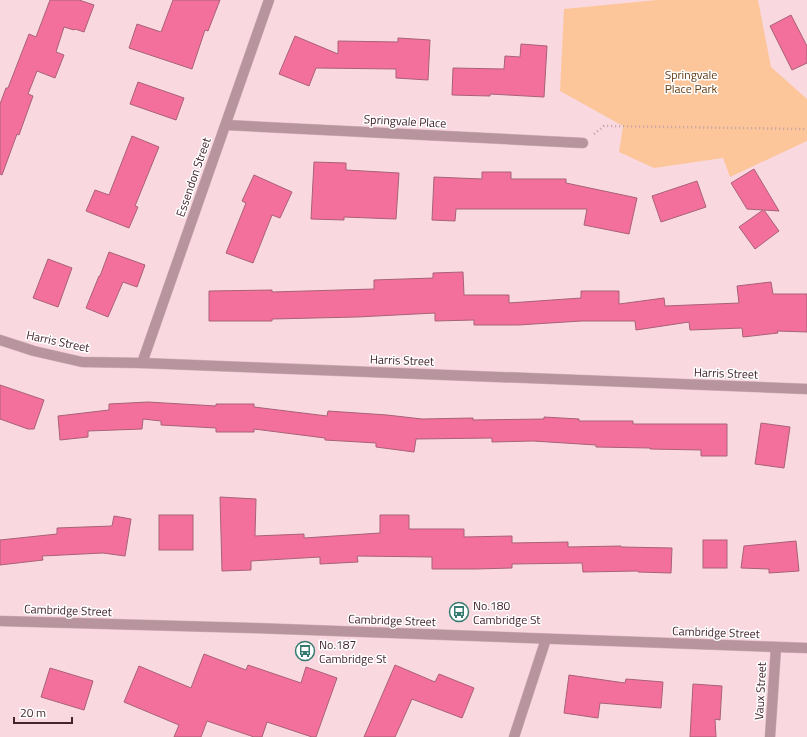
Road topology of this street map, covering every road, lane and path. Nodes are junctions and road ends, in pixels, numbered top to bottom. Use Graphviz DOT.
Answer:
graph roads {
  1 [pos="269,0"];
  2 [pos="226,125"];
  3 [pos="807,129"];
  4 [pos="583,143"];
  5 [pos="0,340"];
  6 [pos="142,363"];
  7 [pos="807,389"];
  8 [pos="0,621"];
  9 [pos="546,639"];
  10 [pos="776,647"];
  11 [pos="807,648"];
  12 [pos="514,737"];
  13 [pos="770,737"];
  1 -- 2 [label="street, Essendon Street"];
  2 -- 4 [label="street, Springvale Place"];
  2 -- 6 [label="street, Essendon Street"];
  3 -- 4 [label="path"];
  5 -- 6 [label="street, Harris Street"];
  6 -- 7 [label="street, Harris Street"];
  8 -- 9 [label="street, Cambridge Street"];
  9 -- 10 [label="street, Cambridge Street"];
  9 -- 12 [label="street"];
  10 -- 11 [label="street, Cambridge Street"];
  10 -- 13 [label="street, Vaux Street"];
}
